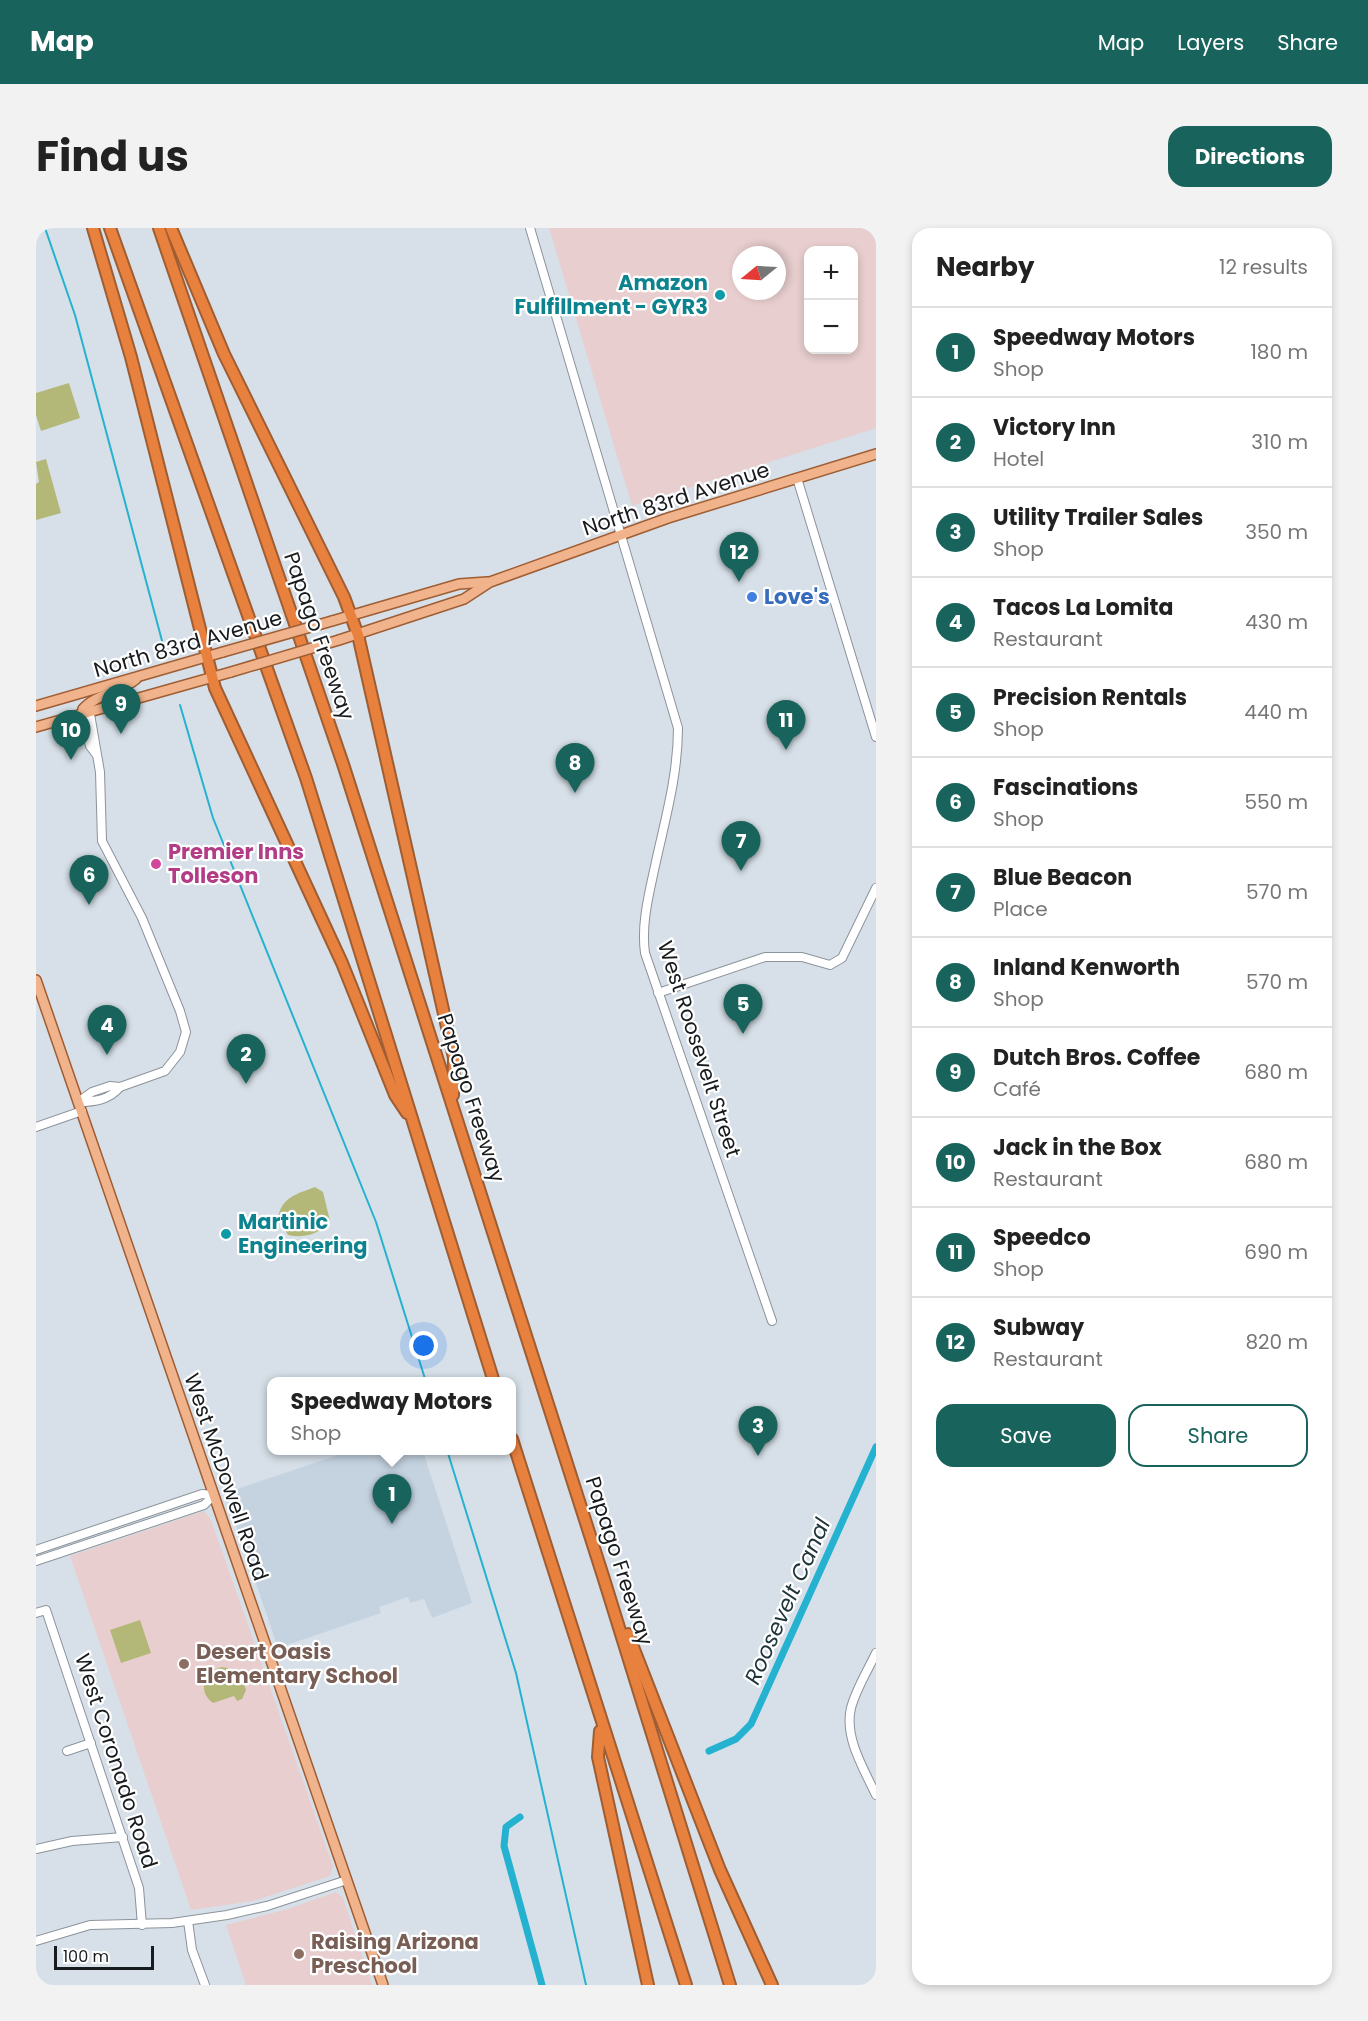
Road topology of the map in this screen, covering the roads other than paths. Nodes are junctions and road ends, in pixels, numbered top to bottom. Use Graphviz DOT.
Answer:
graph roads {
  1 [pos="93,228"];
  2 [pos="110,228"];
  3 [pos="159,228"];
  4 [pos="171,228"];
  5 [pos="530,228"];
  6 [pos="876,454"];
  7 [pos="797,478"];
  8 [pos="620,535"];
  9 [pos="489,582"];
  10 [pos="352,616"];
  11 [pos="358,635"];
  12 [pos="205,657"];
  13 [pos="138,677"];
  14 [pos="212,678"];
  15 [pos="36,706"];
  16 [pos="86,715"];
  17 [pos="36,727"];
  18 [pos="876,737"];
  19 [pos="876,888"];
  20 [pos="36,980"];
  21 [pos="658,993"];
  22 [pos="452,1104"];
  23 [pos="80,1106"];
  24 [pos="415,1126"];
  25 [pos="36,1127"];
  26 [pos="772,1321"];
  27 [pos="492,1377"];
  28 [pos="516,1452"];
  29 [pos="214,1496"];
  30 [pos="36,1550"];
  31 [pos="36,1561"];
  32 [pos="603,1576"];
  33 [pos="36,1613"];
  34 [pos="876,1653"];
  35 [pos="601,1725"];
  36 [pos="91,1743"];
  37 [pos="67,1751"];
  38 [pos="876,1795"];
  39 [pos="123,1837"];
  40 [pos="36,1849"];
  41 [pos="347,1880"];
  42 [pos="188,1921"];
  43 [pos="142,1925"];
  44 [pos="36,1941"];
  45 [pos="205,1985"];
  46 [pos="383,1985"];
  47 [pos="648,1985"];
  48 [pos="686,1985"];
  49 [pos="730,1985"];
  50 [pos="772,1985"];
  1 -- 12 [label="highway"];
  2 -- 24 [label="highway"];
  3 -- 22 [label="highway, Papago Freeway"];
  4 -- 10 [label="highway"];
  5 -- 8 [label="street, West Roosevelt Street"];
  6 -- 7 [label="main road, North 83rd Avenue"];
  7 -- 8 [label="main road, North 83rd Avenue"];
  7 -- 18 [label="street"];
  8 -- 9 [label="main road, North 83rd Avenue"];
  8 -- 21 [label="street, West Roosevelt Street"];
  9 -- 10 [label="main road, North 83rd Avenue"];
  9 -- 11 [label="main road, North 83rd Avenue"];
  10 -- 11 [label="highway"];
  10 -- 12 [label="main road, North 83rd Avenue, bridge"];
  11 -- 14 [label="main road, North 83rd Avenue, bridge"];
  11 -- 22 [label="highway"];
  12 -- 13 [label="main road, North 83rd Avenue"];
  12 -- 14 [label="highway"];
  13 -- 15 [label="main road, North 83rd Avenue"];
  13 -- 16 [label="main road"];
  14 -- 16 [label="main road, North 83rd Avenue"];
  14 -- 24 [label="highway"];
  16 -- 17 [label="main road, North 83rd Avenue"];
  16 -- 23 [label="street"];
  19 -- 21 [label="street"];
  20 -- 23 [label="main road, West McDowell Road"];
  21 -- 26 [label="street, West Roosevelt Street"];
  22 -- 32 [label="highway, Papago Freeway"];
  23 -- 25 [label="street"];
  23 -- 29 [label="main road, West McDowell Road"];
  24 -- 27 [label="highway"];
  28 -- 35 [label="highway"];
  29 -- 30 [label="street"];
  29 -- 31 [label="street"];
  29 -- 41 [label="main road, West McDowell Road"];
  32 -- 49 [label="highway, Papago Freeway"];
  32 -- 50 [label="highway"];
  33 -- 36 [label="street, West Coronado Road"];
  34 -- 38 [label="street"];
  35 -- 47 [label="highway"];
  35 -- 48 [label="highway"];
  36 -- 37 [label="street"];
  36 -- 39 [label="street, West Coronado Road"];
  39 -- 40 [label="street"];
  39 -- 43 [label="street, West Coronado Road"];
  41 -- 42 [label="street"];
  41 -- 46 [label="main road, West McDowell Road"];
  42 -- 43 [label="street"];
  42 -- 45 [label="street"];
  43 -- 44 [label="street"];
}
